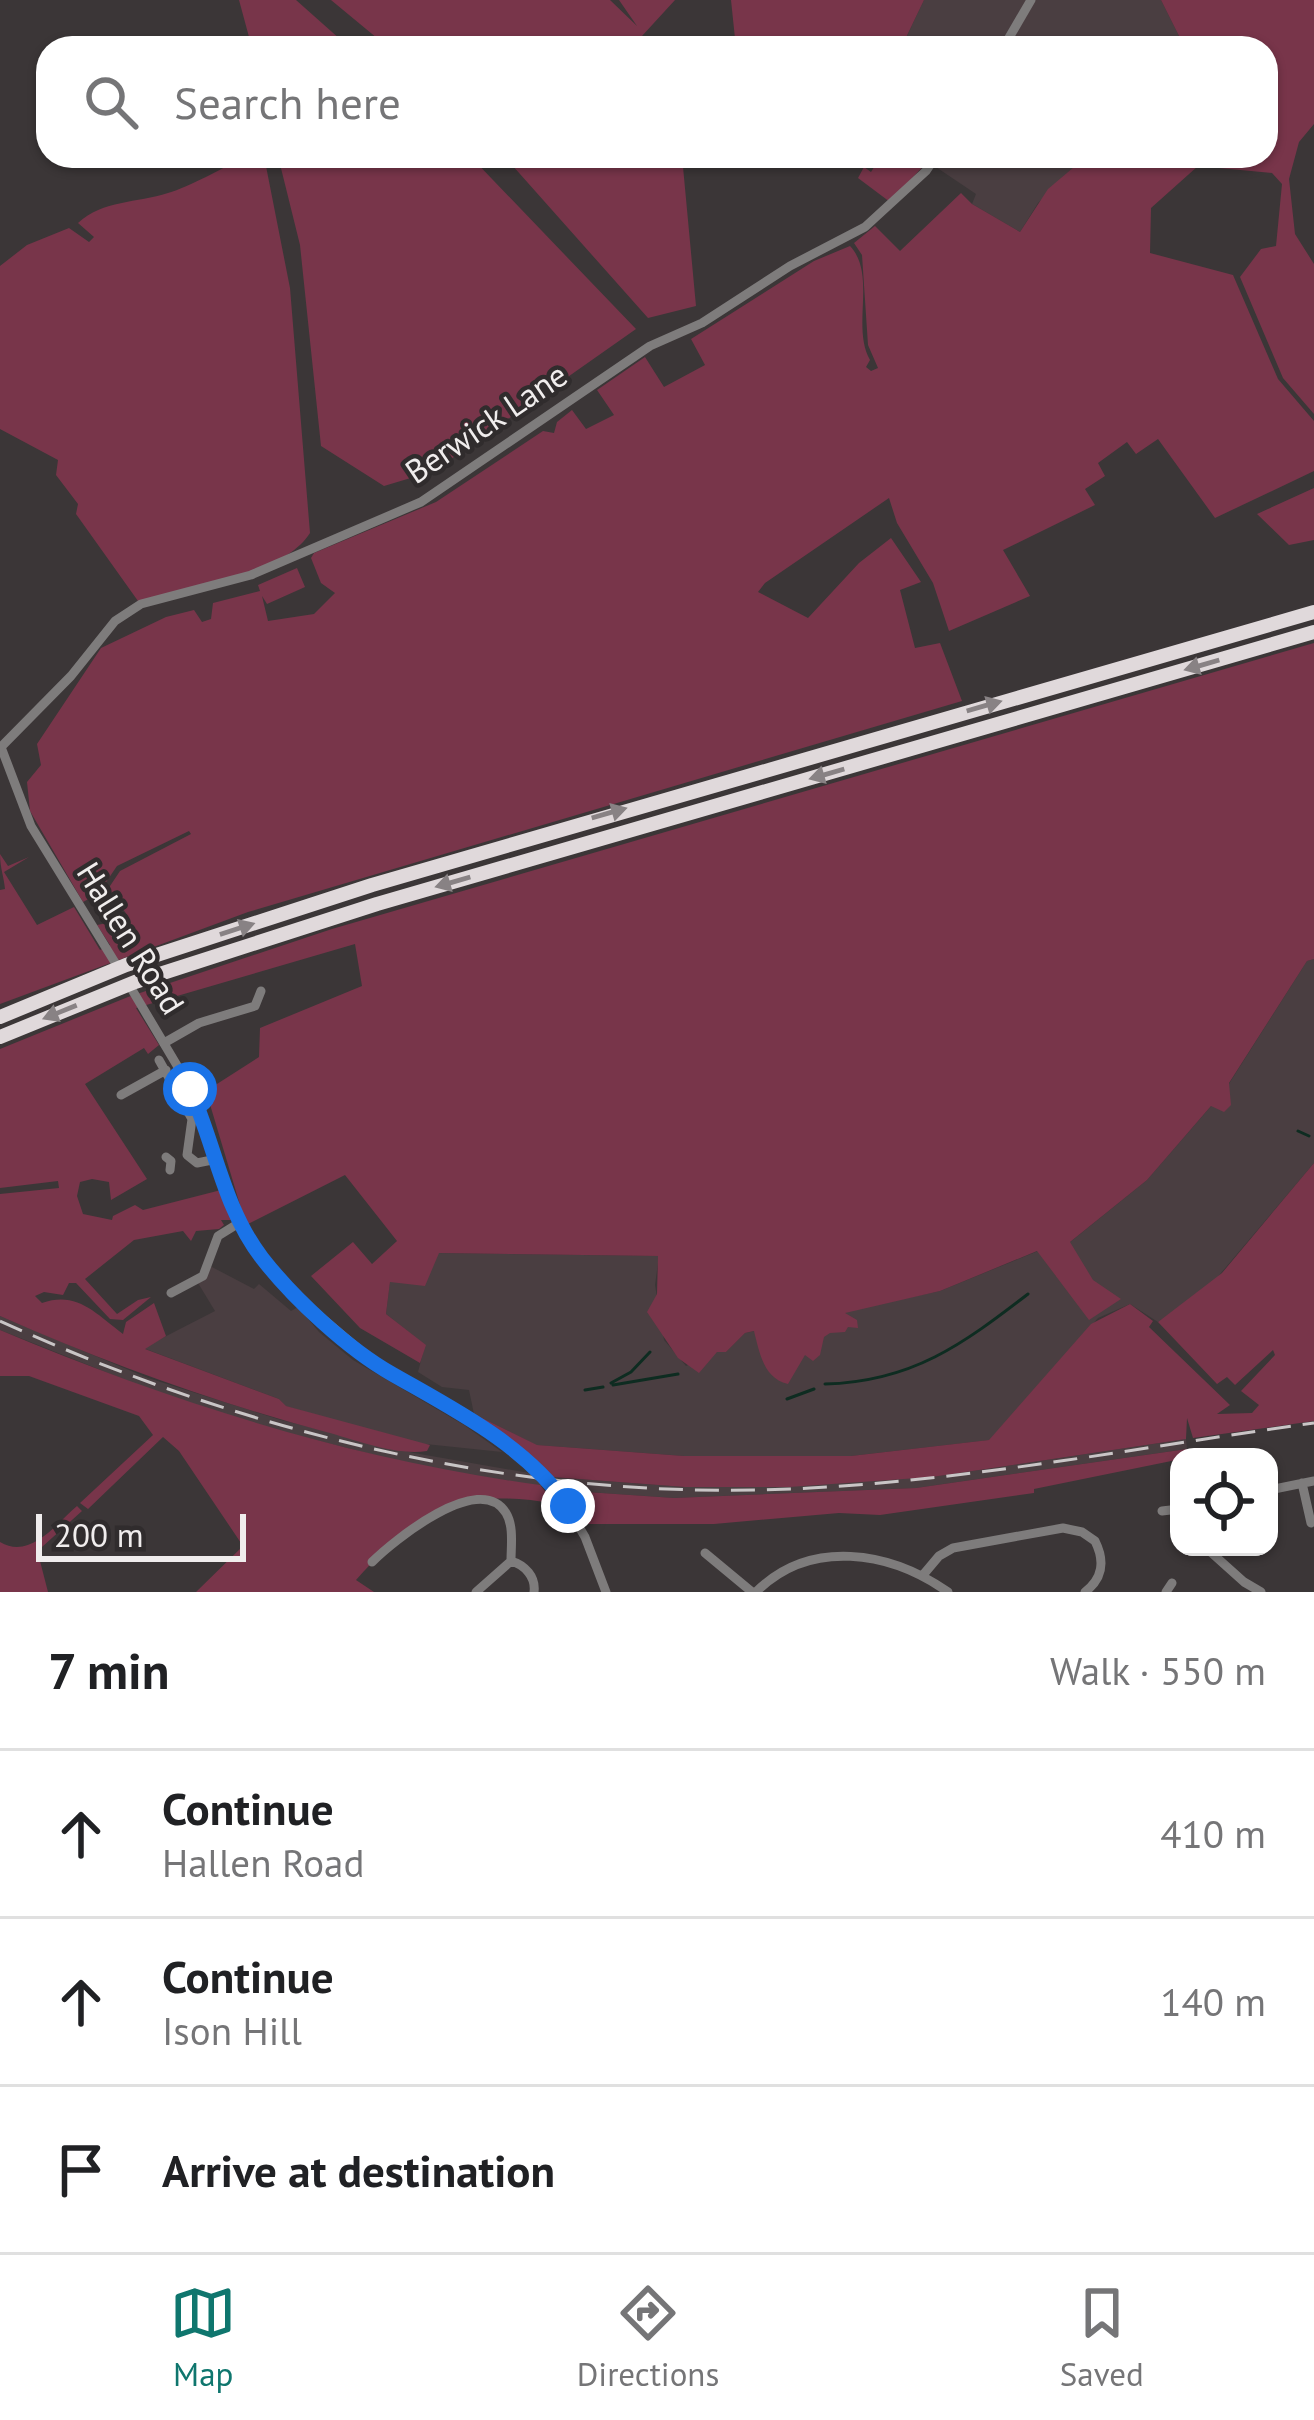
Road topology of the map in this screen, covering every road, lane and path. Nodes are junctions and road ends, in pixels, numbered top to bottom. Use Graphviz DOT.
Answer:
graph roads {
  1 [pos="1030,0"];
  2 [pos="1010,36"];
  3 [pos="928,168"];
  4 [pos="1314,612"];
  5 [pos="1314,632"];
  6 [pos="0,745"];
  7 [pos="3,765"];
  8 [pos="261,991"];
  9 [pos="0,1017"];
  10 [pos="0,1037"];
  11 [pos="164,1043"];
  12 [pos="159,1060"];
  13 [pos="166,1070"];
  14 [pos="121,1096"];
  15 [pos="187,1155"];
  16 [pos="217,1159"];
  17 [pos="169,1162"];
  18 [pos="239,1223"];
  19 [pos="171,1294"];
  20 [pos="1308,1482"];
  21 [pos="1278,1488"];
  22 [pos="1170,1510"];
  23 [pos="1159,1512"];
  24 [pos="1310,1523"];
  25 [pos="705,1553"];
  26 [pos="1214,1556"];
  27 [pos="511,1561"];
  28 [pos="372,1562"];
  29 [pos="923,1575"];
  30 [pos="538,1591"];
  31 [pos="476,1592"];
  32 [pos="606,1592"];
  33 [pos="754,1592"];
  34 [pos="948,1592"];
  35 [pos="1085,1592"];
  36 [pos="1261,1592"];
  1 -- 2 [label="street"];
  3 -- 6 [label="street, Berwick Lane"];
  9 -- 4 [label="highway, one-way"];
  5 -- 10 [label="highway, one-way"];
  6 -- 7 [label="street, Hallen Road"];
  7 -- 11 [label="street, Hallen Road"];
  8 -- 11 [label="street"];
  11 -- 16 [label="street, Hallen Road"];
  12 -- 13 [label="street"];
  13 -- 14 [label="street"];
  13 -- 15 [label="street"];
  15 -- 16 [label="street"];
  15 -- 17 [label="street"];
  16 -- 18 [label="street, Hallen Road"];
  18 -- 19 [label="street"];
  18 -- 32 [label="street, Hallen Road"];
  20 -- 21 [label="street"];
  20 -- 24 [label="street"];
  22 -- 23 [label="street"];
  25 -- 33 [label="street"];
  26 -- 36 [label="street"];
  27 -- 28 [label="street"];
  27 -- 30 [label="street"];
  27 -- 31 [label="street"];
  29 -- 33 [label="street"];
  29 -- 34 [label="street"];
  29 -- 35 [label="street"];
}
